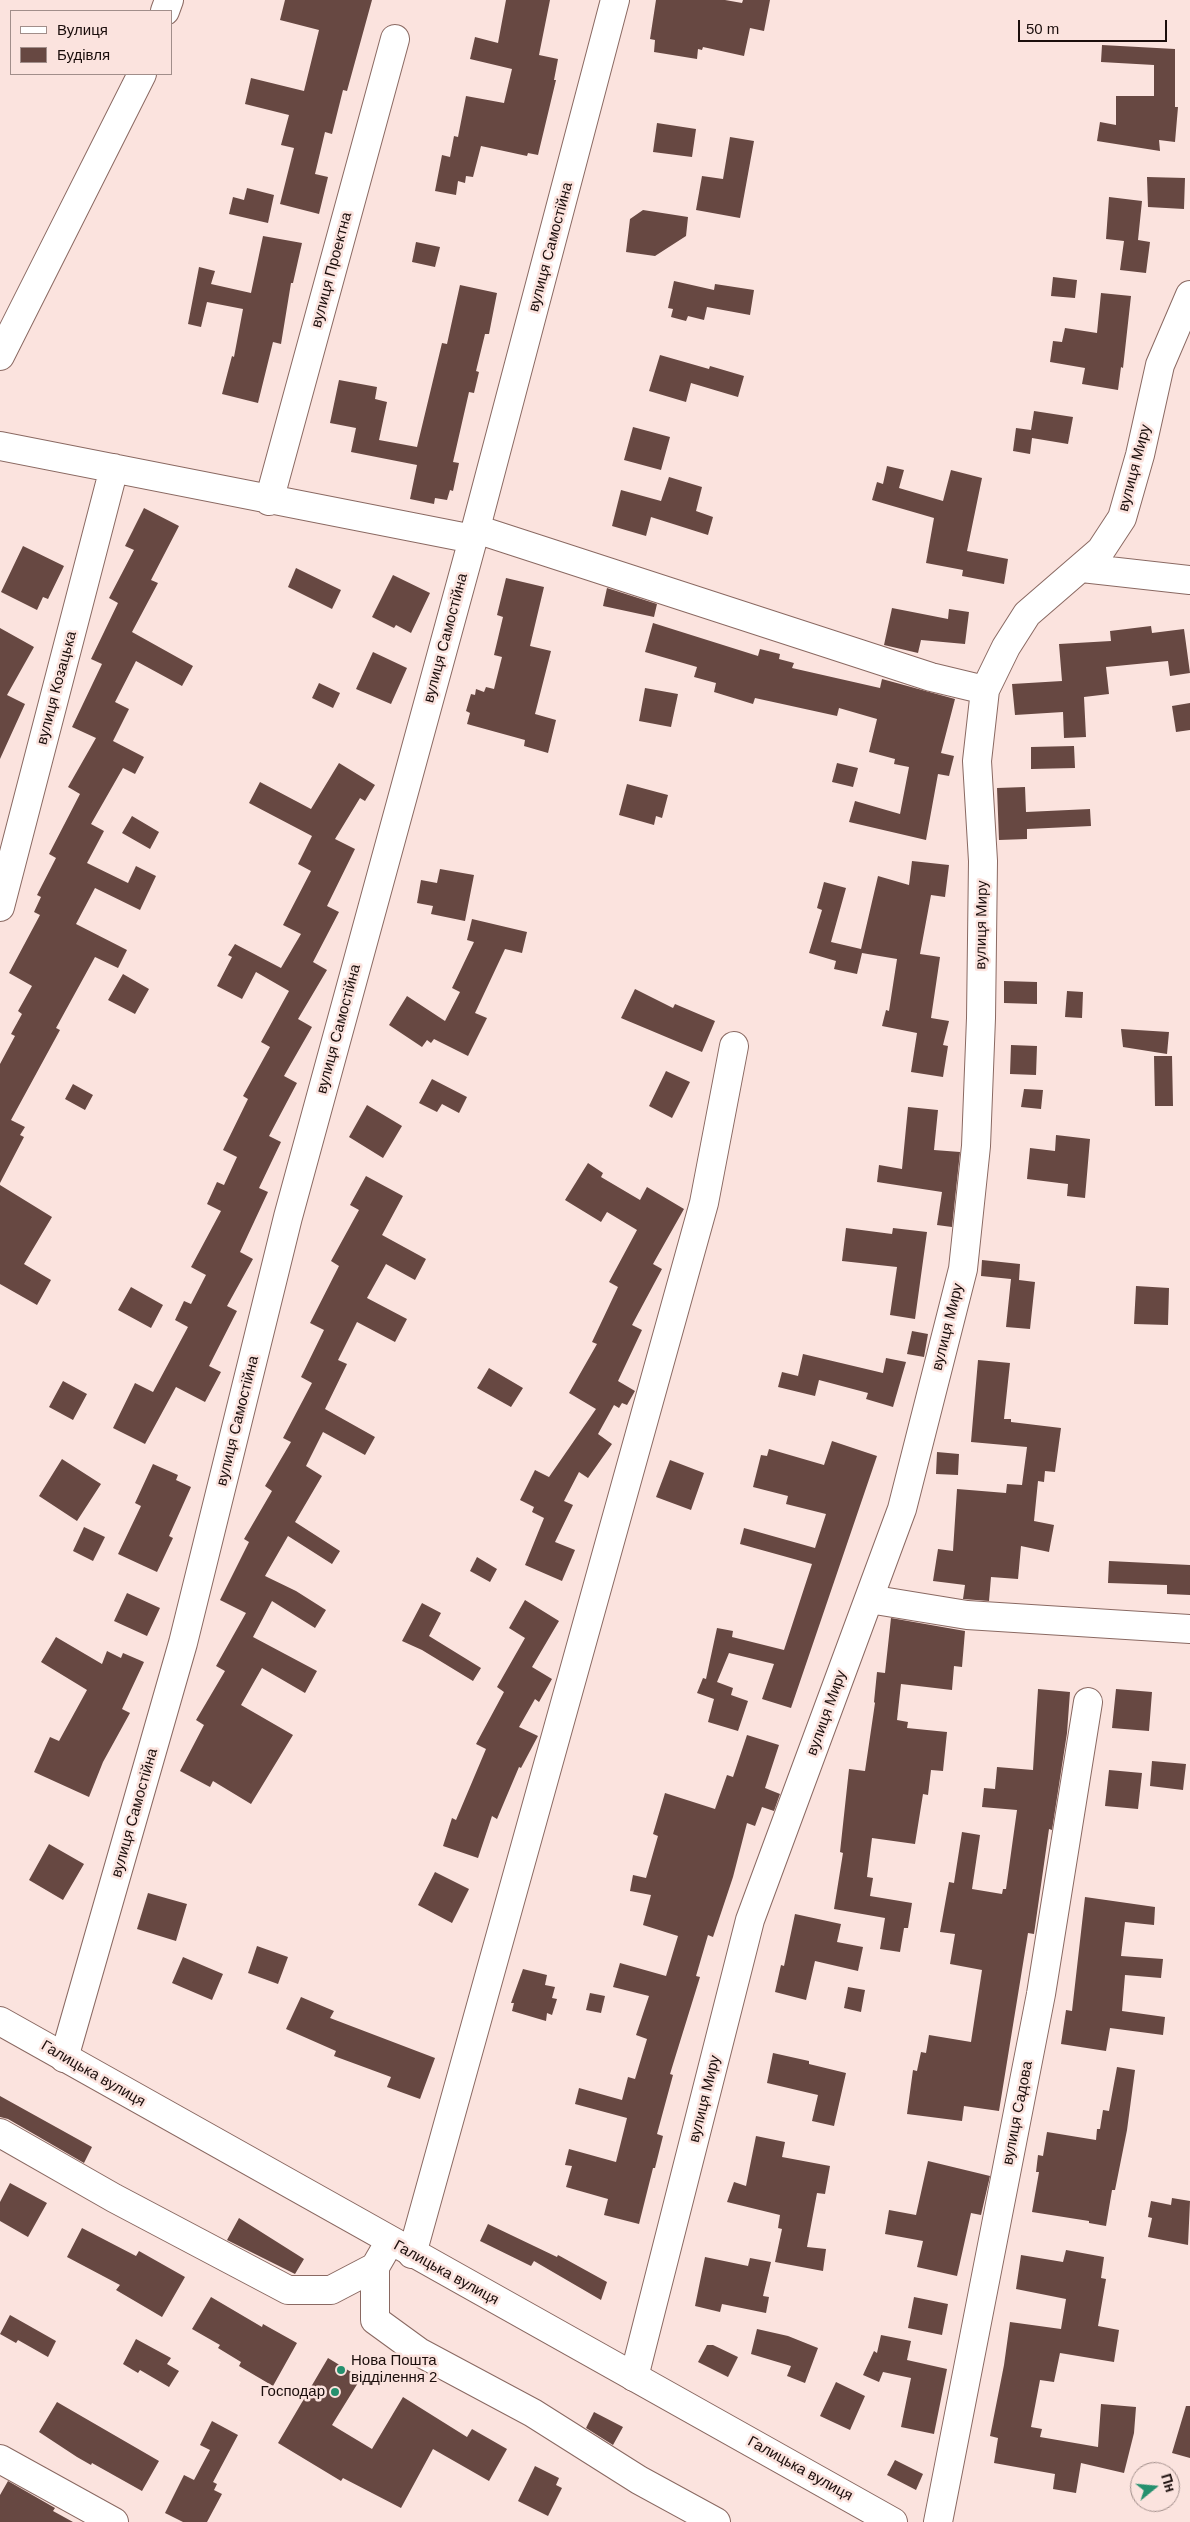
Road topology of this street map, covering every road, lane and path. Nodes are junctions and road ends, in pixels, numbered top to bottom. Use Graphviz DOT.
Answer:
graph roads {
  1 [pos="615,0"];
  2 [pos="395,39"];
  3 [pos="141,75"];
  4 [pos="1190,295"];
  5 [pos="0,356"];
  6 [pos="0,446"];
  7 [pos="114,468"];
  8 [pos="269,500"];
  9 [pos="474,534"];
  10 [pos="1082,568"];
  11 [pos="1190,580"];
  12 [pos="986,690"];
  13 [pos="0,908"];
  14 [pos="734,1046"];
  15 [pos="869,1599"];
  16 [pos="1190,1629"];
  17 [pos="1088,1702"];
  18 [pos="1,2023"];
  19 [pos="64,2058"];
  20 [pos="0,2133"];
  21 [pos="401,2248"];
  22 [pos="375,2267"];
  23 [pos="634,2377"];
  24 [pos="0,2459"];
  25 [pos="114,2522"];
  26 [pos="716,2522"];
  27 [pos="893,2522"];
  28 [pos="938,2522"];
  1 -- 9 [label="street, вулиця Самостійна"];
  2 -- 8 [label="street, вулиця Проектна"];
  3 -- 5 [label="street"];
  4 -- 10 [label="street, вулиця Миру"];
  6 -- 7 [label="street"];
  7 -- 8 [label="street"];
  7 -- 13 [label="street, вулиця Козацька"];
  8 -- 9 [label="street"];
  9 -- 12 [label="street"];
  9 -- 19 [label="street, вулиця Самостійна"];
  10 -- 11 [label="street"];
  10 -- 12 [label="street, вулиця Миру"];
  12 -- 15 [label="street, вулиця Миру"];
  14 -- 21 [label="street"];
  15 -- 16 [label="street"];
  15 -- 23 [label="street, вулиця Миру"];
  17 -- 28 [label="street, вулиця Садова"];
  18 -- 19 [label="street, Галицька вулиця"];
  19 -- 21 [label="street, Галицька вулиця"];
  20 -- 22 [label="street"];
  21 -- 22 [label="street"];
  21 -- 23 [label="street, Галицька вулиця"];
  22 -- 26 [label="street"];
  23 -- 27 [label="street, Галицька вулиця"];
  24 -- 25 [label="street"];
}
